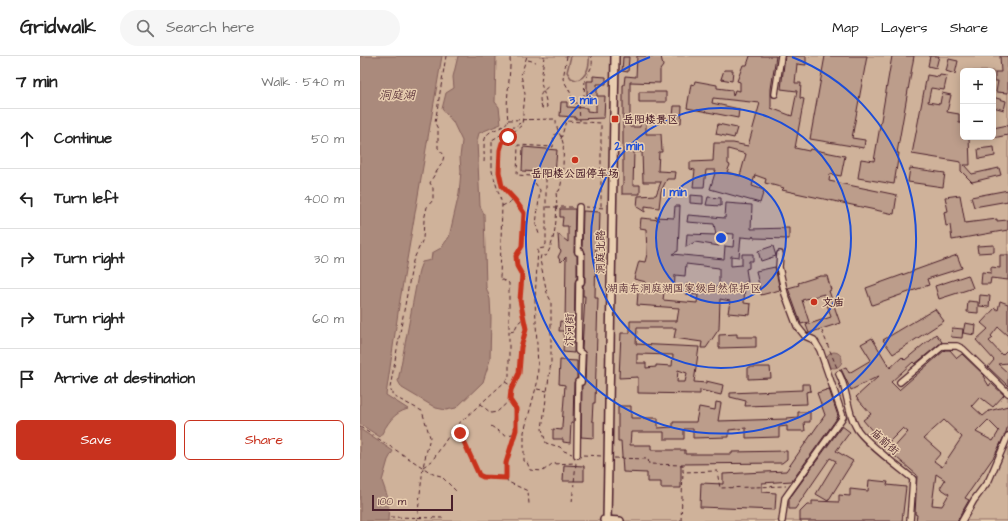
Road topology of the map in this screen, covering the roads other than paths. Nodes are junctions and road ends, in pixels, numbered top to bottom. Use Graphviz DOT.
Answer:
graph roads {
  1 [pos="611,56"];
  2 [pos="615,56"];
  3 [pos="781,56"];
  4 [pos="775,94"];
  5 [pos="579,207"];
  6 [pos="780,254"];
  7 [pos="839,374"];
  8 [pos="900,382"];
  9 [pos="1008,393"];
  10 [pos="1008,436"];
  11 [pos="577,455"];
  12 [pos="606,457"];
  13 [pos="605,520"];
  14 [pos="620,521"];
  15 [pos="782,521"];
  16 [pos="910,521"];
  17 [pos="962,521"];
  1 -- 12 [label="main road, 洞庭北路"];
  2 -- 12 [label="main road, 洞庭北路"];
  3 -- 4 [label="street"];
  5 -- 11 [label="street, 汴河街"];
  6 -- 15 [label="street"];
  7 -- 16 [label="street, 庙前街"];
  8 -- 9 [label="street"];
  10 -- 17 [label="street"];
  12 -- 13 [label="main road, 洞庭北路"];
  13 -- 14 [label="main road"];
}
